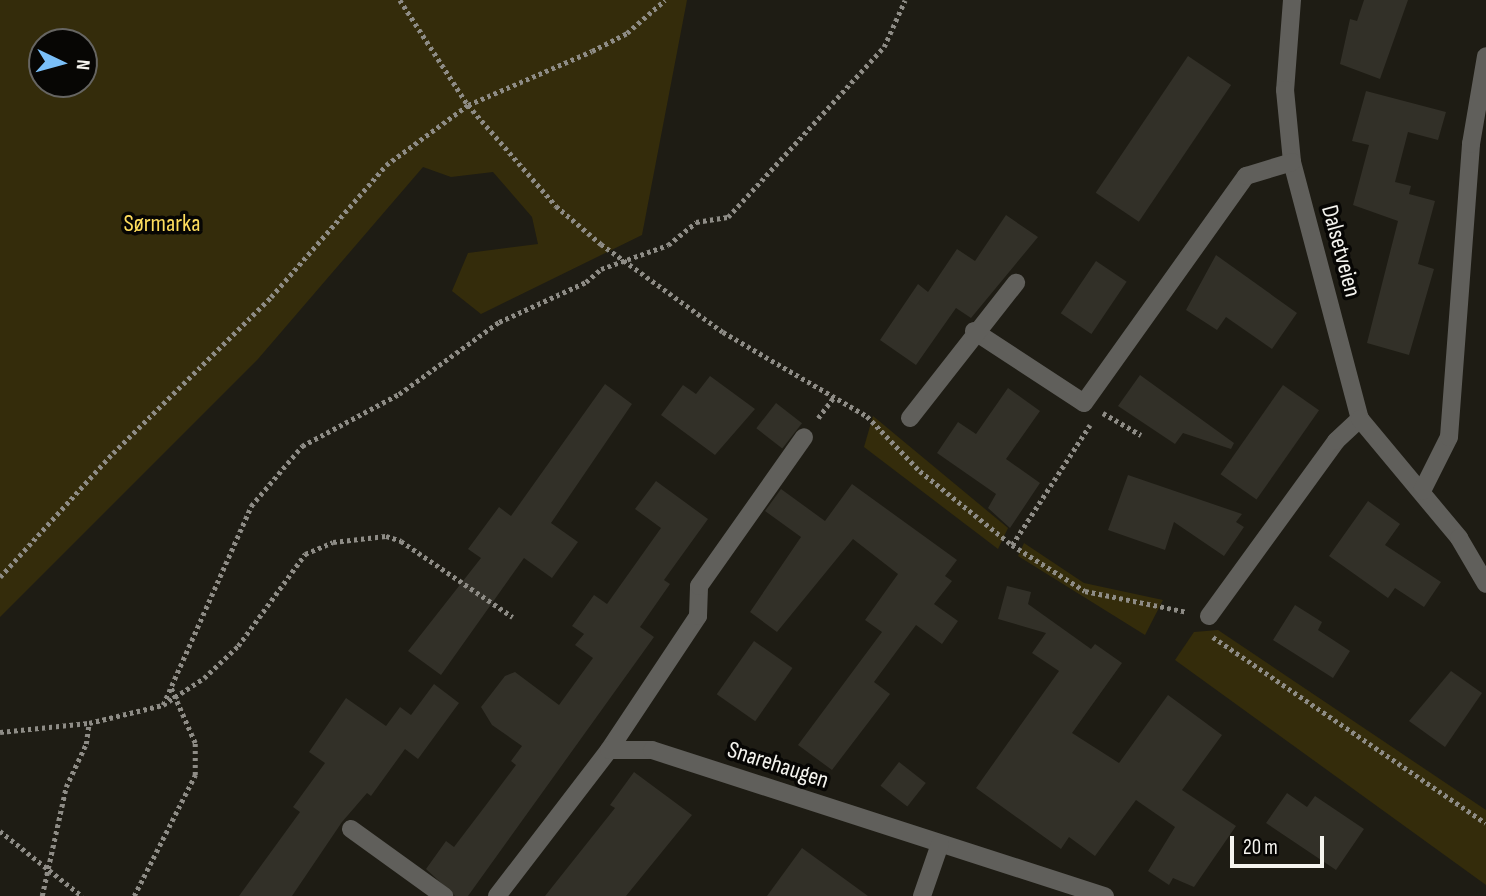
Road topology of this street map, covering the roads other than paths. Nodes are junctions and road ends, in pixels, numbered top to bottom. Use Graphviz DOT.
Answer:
graph roads {
  1 [pos="1292,0"];
  2 [pos="1486,56"];
  3 [pos="1292,162"];
  4 [pos="1016,283"];
  5 [pos="974,331"];
  6 [pos="910,418"];
  7 [pos="1360,419"];
  8 [pos="804,437"];
  9 [pos="1422,491"];
  10 [pos="1486,584"];
  11 [pos="1209,616"];
  12 [pos="609,750"];
  13 [pos="351,829"];
  14 [pos="940,844"];
  15 [pos="444,896"];
  16 [pos="497,896"];
  17 [pos="922,896"];
  18 [pos="1105,896"];
  1 -- 3 [label="street, Dalsetveien"];
  2 -- 9 [label="street"];
  3 -- 5 [label="street"];
  3 -- 7 [label="street, Dalsetveien"];
  4 -- 5 [label="street"];
  5 -- 6 [label="street"];
  7 -- 9 [label="street, Dalsetveien"];
  7 -- 11 [label="street"];
  8 -- 12 [label="street"];
  9 -- 10 [label="street, Dalsetveien"];
  12 -- 14 [label="street, Snarehaugen"];
  12 -- 16 [label="street"];
  13 -- 15 [label="street"];
  14 -- 17 [label="street"];
  14 -- 18 [label="street, Snarehaugen"];
}
